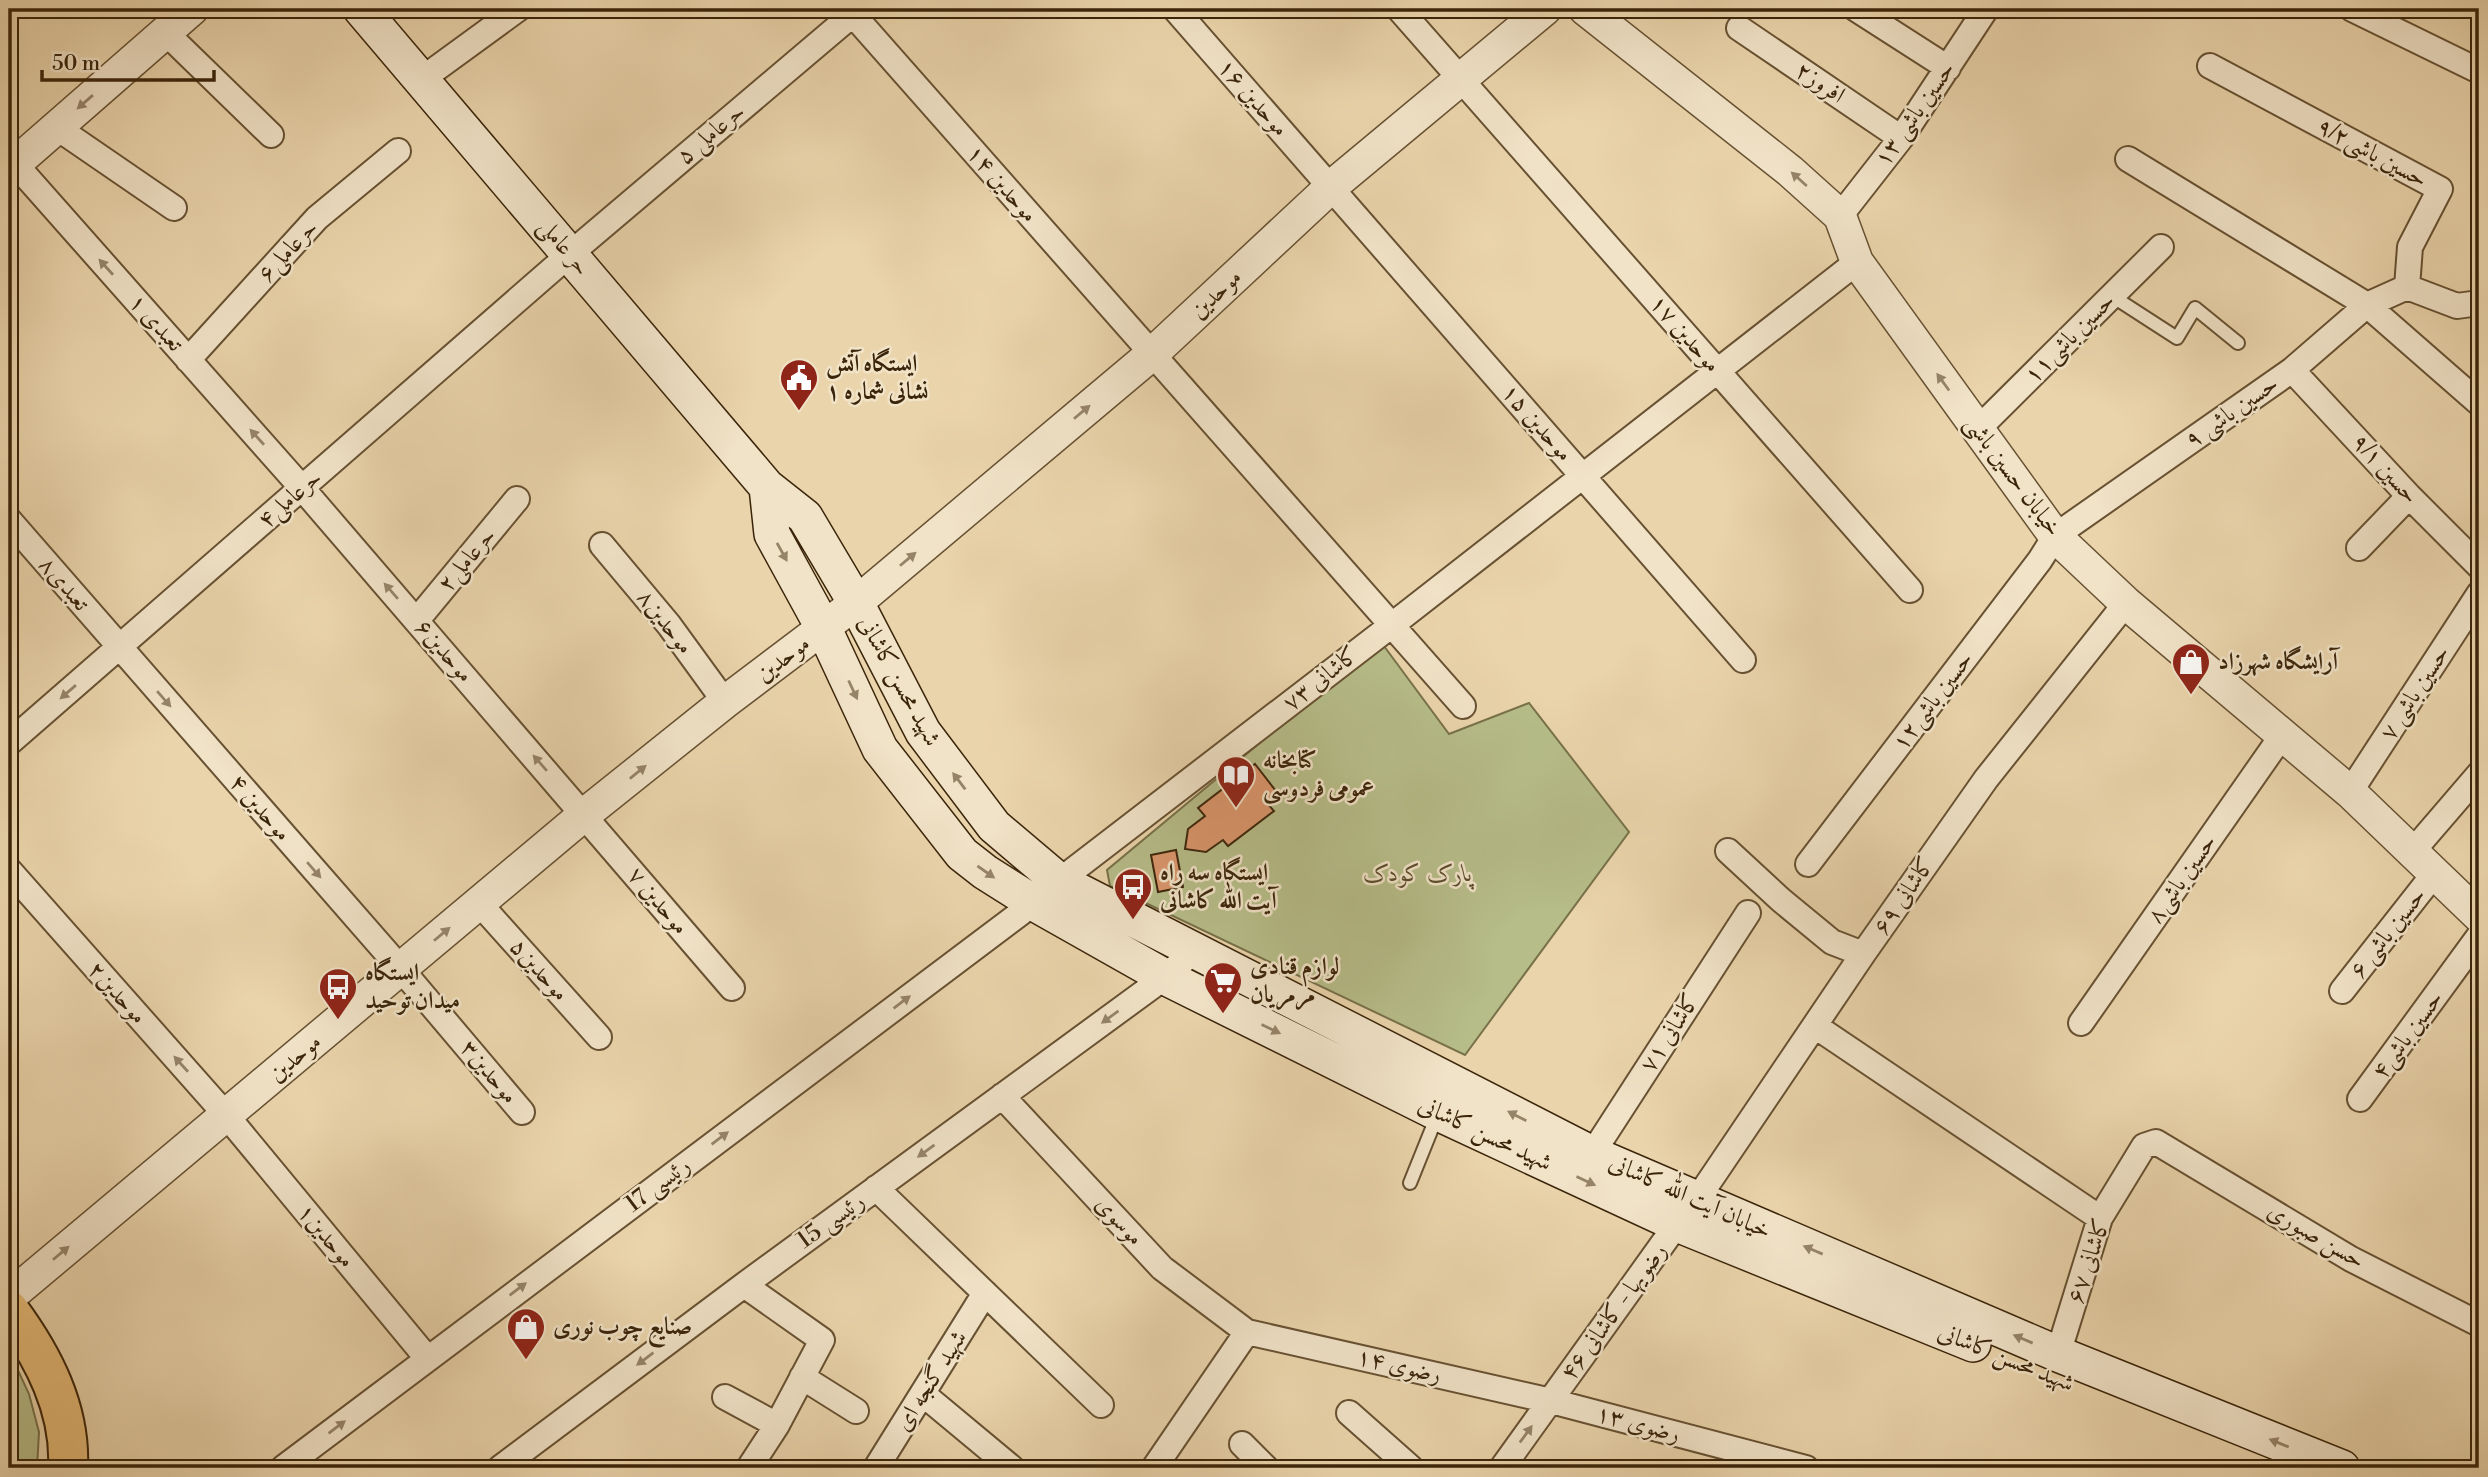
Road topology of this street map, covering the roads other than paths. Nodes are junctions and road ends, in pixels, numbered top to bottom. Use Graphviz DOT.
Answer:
graph roads {
  1 [pos="192,9"];
  2 [pos="361,9"];
  3 [pos="518,9"];
  4 [pos="1175,9"];
  5 [pos="1399,9"];
  6 [pos="1545,9"];
  7 [pos="1856,9"];
  8 [pos="1986,9"];
  9 [pos="2352,9"];
  10 [pos="853,11"];
  11 [pos="1596,12"];
  12 [pos="1739,28"];
  13 [pos="165,32"];
  14 [pos="2210,66"];
  15 [pos="1948,68"];
  16 [pos="2479,71"];
  17 [pos="422,79"];
  18 [pos="1460,79"];
  19 [pos="56,127"];
  20 [pos="271,135"];
  21 [pos="1901,138"];
  22 [pos="398,151"];
  23 [pos="2128,159"];
  24 [pos="11,163"];
  25 [pos="1331,187"];
  26 [pos="174,208"];
  27 [pos="1840,216"];
  28 [pos="2161,247"];
  29 [pos="570,254"];
  30 [pos="1857,262"];
  31 [pos="2407,288"];
  32 [pos="2112,296"];
  33 [pos="2479,303"];
  34 [pos="2367,305"];
  35 [pos="2238,343"];
  36 [pos="1152,354"];
  37 [pos="188,360"];
  38 [pos="2292,370"];
  39 [pos="1717,371"];
  40 [pos="2479,403"];
  41 [pos="1978,429"];
  42 [pos="1583,475"];
  43 [pos="767,487"];
  44 [pos="302,488"];
  45 [pos="2409,496"];
  46 [pos="517,499"];
  47 [pos="9,520"];
  48 [pos="2055,536"];
  49 [pos="602,545"];
  50 [pos="2359,548"];
  51 [pos="2479,566"];
  52 [pos="1910,590"];
  53 [pos="2479,594"];
  54 [pos="856,603"];
  55 [pos="2126,603"];
  56 [pos="417,620"];
  57 [pos="1392,625"];
  58 [pos="824,629"];
  59 [pos="119,647"];
  60 [pos="1743,660"];
  61 [pos="725,702"];
  62 [pos="1463,706"];
  63 [pos="2283,734"];
  64 [pos="9,743"];
  65 [pos="2479,774"];
  66 [pos="2350,792"];
  67 [pos="585,814"];
  68 [pos="1728,851"];
  69 [pos="2423,863"];
  70 [pos="1808,864"];
  71 [pos="9,870"];
  72 [pos="1046,892"];
  73 [pos="479,903"];
  74 [pos="1748,913"];
  75 [pos="2479,916"];
  76 [pos="2479,936"];
  77 [pos="1195,950"];
  78 [pos="1863,954"];
  79 [pos="401,968"];
  80 [pos="1165,977"];
  81 [pos="732,988"];
  82 [pos="2342,991"];
  83 [pos="2081,1023"];
  84 [pos="1815,1026"];
  85 [pos="599,1037"];
  86 [pos="1002,1096"];
  87 [pos="2360,1099"];
  88 [pos="522,1112"];
  89 [pos="1438,1113"];
  90 [pos="226,1115"];
  91 [pos="2156,1142"];
  92 [pos="1592,1154"];
  93 [pos="1410,1183"];
  94 [pos="876,1188"];
  95 [pos="1687,1212"];
  96 [pos="2101,1219"];
  97 [pos="744,1285"];
  98 [pos="985,1293"];
  99 [pos="9,1297"];
  100 [pos="9,1310"];
  101 [pos="2479,1324"];
  102 [pos="1247,1332"];
  103 [pos="2058,1354"];
  104 [pos="427,1358"];
  105 [pos="803,1377"];
  106 [pos="923,1394"];
  107 [pos="726,1397"];
  108 [pos="1551,1401"];
  109 [pos="1101,1405"];
  110 [pos="856,1411"];
  111 [pos="1349,1413"];
  112 [pos="777,1426"];
  113 [pos="1242,1444"];
  114 [pos="1508,1467"];
  115 [pos="68,1468"];
  116 [pos="283,1468"];
  117 [pos="500,1468"];
  118 [pos="748,1468"];
  119 [pos="876,1468"];
  120 [pos="1012,1468"];
  121 [pos="1154,1468"];
  122 [pos="1266,1468"];
  123 [pos="1411,1468"];
  124 [pos="1806,1468"];
  125 [pos="2278,1468"];
  126 [pos="2342,1468"];
  1 -- 13 [label="street"];
  2 -- 17 [label="main road, حر عاملی"];
  3 -- 17 [label="street"];
  4 -- 25 [label="street, موحدین ۱۶"];
  5 -- 18 [label="street, موحدین ۱۷"];
  6 -- 18 [label="street, موحدین"];
  7 -- 15 [label="street"];
  8 -- 15 [label="street, حسین باشی ۱۳"];
  9 -- 16 [label="street"];
  10 -- 29 [label="street, حرعاملی ۵"];
  10 -- 36 [label="street, موحدین ۱۴"];
  27 -- 11 [label="street, خیابان حسین باشی, one-way"];
  12 -- 21 [label="street, افروز۲"];
  13 -- 19 [label="street, one-way"];
  13 -- 20 [label="street"];
  14 -- 31 [label="street, حسین باشی۹/۲"];
  15 -- 21 [label="street, حسین باشی ۱۳"];
  17 -- 29 [label="main road, حر عاملی"];
  18 -- 25 [label="street, موحدین"];
  18 -- 39 [label="street, موحدین ۱۷"];
  19 -- 24 [label="street"];
  19 -- 26 [label="street"];
  21 -- 27 [label="street, حسین باشی ۱۳"];
  22 -- 37 [label="street, حرعاملی۶"];
  23 -- 34 [label="street"];
  37 -- 24 [label="street, تعبدی ۱, one-way"];
  25 -- 36 [label="street, موحدین"];
  25 -- 42 [label="street, موحدین ۱۵"];
  27 -- 30 [label="street, خیابان حسین باشی"];
  28 -- 32 [label="street, حسین باشی۱۱"];
  29 -- 43 [label="main road, حر عاملی"];
  29 -- 44 [label="street, حرعاملی۴"];
  30 -- 39 [label="street, کاشانی ۷۳"];
  41 -- 30 [label="street, خیابان حسین باشی, one-way"];
  31 -- 33 [label="street"];
  31 -- 34 [label="street, حسین باشی ۹"];
  32 -- 35 [label="lane"];
  32 -- 41 [label="street, حسین باشی۱۱"];
  34 -- 38 [label="street, حسین باشی ۹"];
  34 -- 40 [label="street"];
  54 -- 36 [label="street, موحدین, one-way"];
  36 -- 57 [label="street, موحدین ۱۴"];
  44 -- 37 [label="street, تعبدی ۱, one-way"];
  38 -- 45 [label="street, حسین ۹/۱"];
  38 -- 48 [label="street, حسین باشی ۹"];
  39 -- 42 [label="street, کاشانی ۷۳"];
  39 -- 52 [label="street, موحدین ۱۷"];
  41 -- 48 [label="street, خیابان حسین باشی"];
  42 -- 57 [label="street, کاشانی ۷۳"];
  42 -- 60 [label="street, موحدین ۱۵"];
  43 -- 54 [label="main road, حر عاملی"];
  43 -- 58 [label="main road, one-way"];
  56 -- 44 [label="street, موحدین۶, one-way"];
  44 -- 59 [label="street, حرعاملی۴"];
  45 -- 50 [label="street"];
  45 -- 51 [label="street, حسین ۹/۱"];
  46 -- 56 [label="street, حرعاملی۲"];
  47 -- 59 [label="street, تعبدی۸"];
  48 -- 55 [label="street, خیابان حسین باشی"];
  48 -- 70 [label="street, حسین باشی۱۲"];
  49 -- 61 [label="street, موحدین۸"];
  53 -- 66 [label="street, حسین باشی ۷"];
  54 -- 58 [label="street, موحدین"];
  72 -- 54 [label="main road, شهید محسن کاشانی, one-way"];
  55 -- 63 [label="street, خیابان حسین باشی"];
  55 -- 78 [label="street, کاشانی ۶۹"];
  67 -- 56 [label="street, موحدین۶, one-way"];
  57 -- 62 [label="street, موحدین ۱۴"];
  57 -- 72 [label="street, کاشانی ۷۳"];
  58 -- 61 [label="street, موحدین"];
  58 -- 72 [label="main road, شهید محسن کاشانی, one-way"];
  59 -- 64 [label="street, حرعاملی۴, one-way"];
  59 -- 79 [label="street, موحدین ۴, one-way"];
  67 -- 61 [label="street, موحدین, one-way"];
  63 -- 66 [label="street, خیابان حسین باشی"];
  63 -- 83 [label="street, حسین باشی۸"];
  65 -- 69 [label="street, حسین باشی ۶"];
  66 -- 69 [label="street, خیابان حسین باشی"];
  67 -- 73 [label="street, موحدین"];
  67 -- 81 [label="street, موحدین ۷"];
  68 -- 78 [label="street"];
  69 -- 75 [label="street, خیابان حسین باشی"];
  69 -- 82 [label="street, حسین باشی ۶"];
  90 -- 71 [label="street, موحدین۲, one-way"];
  72 -- 77 [label="main road, خیابان آیت الله کاشانی"];
  72 -- 80 [label="main road, شهید محسن کاشانی"];
  104 -- 72 [label="street, رئیسی 17, one-way"];
  79 -- 73 [label="street, موحدین, one-way"];
  73 -- 85 [label="street, موحدین۵"];
  74 -- 92 [label="street, کاشانی ۷۱"];
  76 -- 87 [label="street, حسین باشی۴"];
  77 -- 80 [label="street, رئیسی 15"];
  92 -- 77 [label="main road, خیابان آیت الله کاشانی, one-way"];
  78 -- 84 [label="street, کاشانی ۶۹"];
  79 -- 88 [label="street, موحدین۳"];
  79 -- 90 [label="street, موحدین"];
  80 -- 86 [label="street, رئیسی 15, one-way"];
  80 -- 89 [label="main road, شهید محسن کاشانی, one-way"];
  84 -- 95 [label="street, کاشانی ۶۹"];
  84 -- 96 [label="street"];
  86 -- 94 [label="street, رئیسی 15, one-way"];
  86 -- 102 [label="street, موسوی"];
  89 -- 93 [label="lane"];
  89 -- 95 [label="main road, شهید محسن کاشانی, one-way"];
  99 -- 90 [label="street, موحدین, one-way"];
  90 -- 104 [label="street, موحدین۱"];
  91 -- 96 [label="street, کاشانی ۶۷"];
  91 -- 101 [label="street, حسن صبوری"];
  92 -- 95 [label="main road, خیابان آیت الله کاشانی"];
  94 -- 97 [label="street, رئیسی 15"];
  94 -- 98 [label="street"];
  103 -- 95 [label="main road, خیابان آیت الله کاشانی, one-way"];
  95 -- 108 [label="street, رضویها - کاشانی ۴۶"];
  95 -- 125 [label="main road, شهید محسن کاشانی"];
  96 -- 103 [label="street, کاشانی ۶۷"];
  97 -- 105 [label="street"];
  97 -- 117 [label="street, رئیسی 15, one-way"];
  98 -- 106 [label="street, شهید گنجه ای"];
  98 -- 109 [label="street"];
  100 -- 115 [label="main road"];
  102 -- 108 [label="street, رضوی ۱۴"];
  102 -- 121 [label="street"];
  126 -- 103 [label="main road, خیابان آیت الله کاشانی, one-way"];
  116 -- 104 [label="street, رئیسی 17, one-way"];
  105 -- 110 [label="street"];
  105 -- 112 [label="street"];
  106 -- 119 [label="street, شهید گنجه ای"];
  106 -- 120 [label="street"];
  107 -- 112 [label="street"];
  114 -- 108 [label="street, رضویها - کاشانی ۴۶, one-way"];
  108 -- 124 [label="street, رضوی ۱۳"];
  111 -- 123 [label="street"];
  112 -- 118 [label="street"];
  113 -- 122 [label="street"];
}
